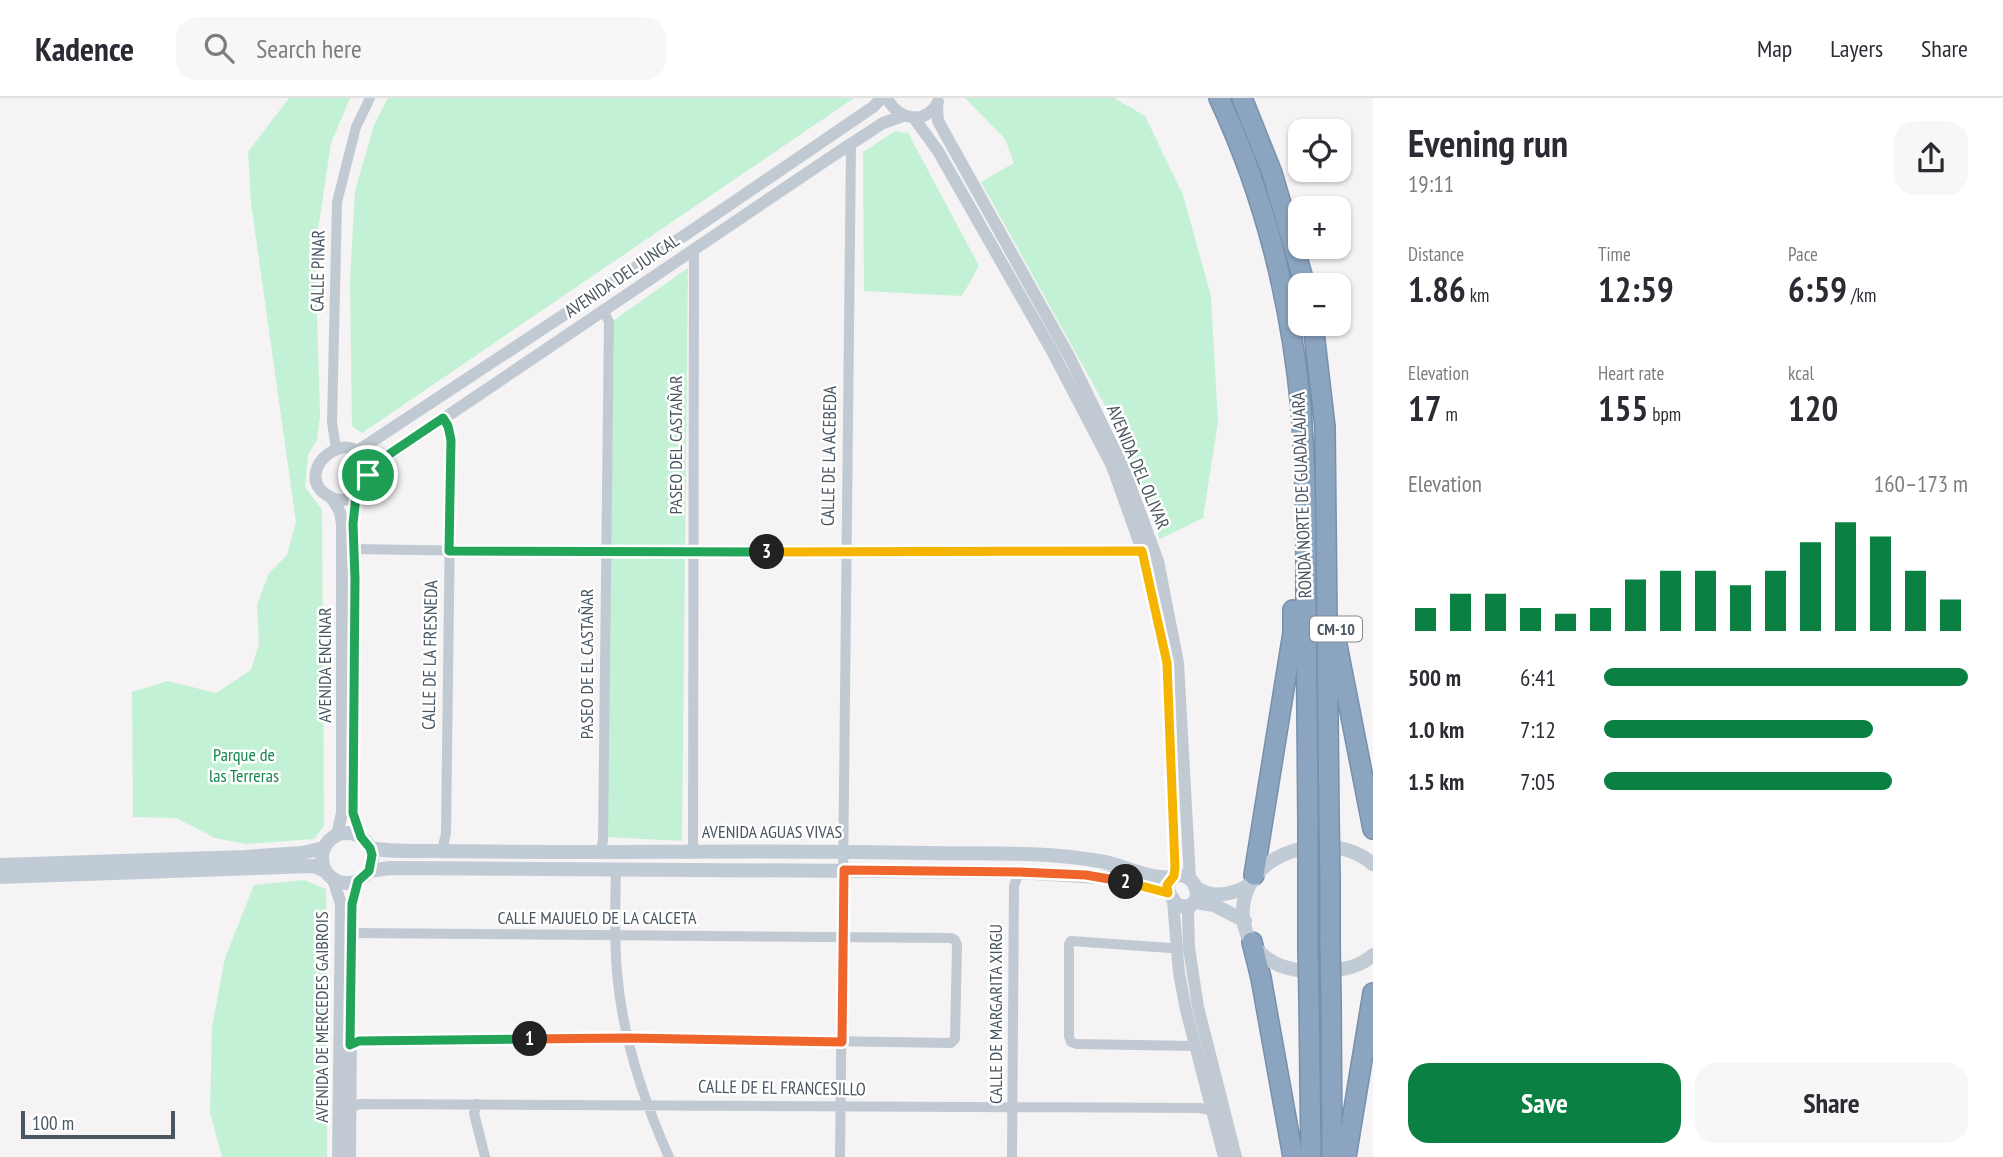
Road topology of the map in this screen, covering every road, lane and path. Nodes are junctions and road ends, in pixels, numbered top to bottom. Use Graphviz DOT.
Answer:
graph roads {
  1 [pos="370,98"];
  2 [pos="882,98"];
  3 [pos="887,98"];
  4 [pos="1219,98"];
  5 [pos="1242,98"];
  6 [pos="938,102"];
  7 [pos="909,117"];
  8 [pos="851,144"];
  9 [pos="694,249"];
  10 [pos="1301,273"];
  11 [pos="603,310"];
  12 [pos="1314,336"];
  13 [pos="443,418"];
  14 [pos="1325,426"];
  15 [pos="336,449"];
  16 [pos="356,452"];
  17 [pos="1303,454"];
  18 [pos="368,475"];
  19 [pos="356,496"];
  20 [pos="331,497"];
  21 [pos="354,549"];
  22 [pos="449,551"];
  23 [pos="1142,551"];
  24 [pos="694,552"];
  25 [pos="605,553"];
  26 [pos="845,553"];
  27 [pos="1373,829"];
  28 [pos="337,835"];
  29 [pos="365,842"];
  30 [pos="324,848"];
  31 [pos="442,851"];
  32 [pos="601,851"];
  33 [pos="693,851"];
  34 [pos="844,851"];
  35 [pos="246,863"];
  36 [pos="1373,864"];
  37 [pos="0,865"];
  38 [pos="615,870"];
  39 [pos="844,870"];
  40 [pos="369,871"];
  41 [pos="1019,872"];
  42 [pos="329,875"];
  43 [pos="0,877"];
  44 [pos="1252,880"];
  45 [pos="358,881"];
  46 [pos="1172,887"];
  47 [pos="1193,893"];
  48 [pos="1245,921"];
  49 [pos="352,933"];
  50 [pos="615,935"];
  51 [pos="843,937"];
  52 [pos="1252,942"];
  53 [pos="1177,947"];
  54 [pos="1373,955"];
  55 [pos="1373,993"];
  56 [pos="628,1038"];
  57 [pos="842,1042"];
  58 [pos="350,1045"];
  59 [pos="1194,1046"];
  60 [pos="477,1104"];
  61 [pos="648,1104"];
  62 [pos="841,1106"];
  63 [pos="351,1107"];
  64 [pos="1013,1107"];
  65 [pos="1214,1111"];
  66 [pos="338,1157"];
  67 [pos="350,1157"];
  68 [pos="485,1157"];
  69 [pos="669,1157"];
  70 [pos="841,1157"];
  71 [pos="1012,1157"];
  72 [pos="1224,1157"];
  73 [pos="1236,1157"];
  74 [pos="1293,1157"];
  75 [pos="1311,1157"];
  76 [pos="1332,1157"];
  77 [pos="1346,1157"];
  1 -- 15 [label="street, CALLE PINAR"];
  2 -- 16 [label="street, AVENIDA DEL JUNCAL"];
  3 -- 7 [label="street, AVENIDA DEL OLIVAR"];
  4 -- 17 [label="highway, RONDA NORTE DE GUADALAJARA / CM-10"];
  5 -- 10 [label="highway"];
  6 -- 7 [label="street, AVENIDA DEL JUNCAL"];
  6 -- 47 [label="street, AVENIDA DEL OLIVAR"];
  7 -- 8 [label="street, AVENIDA DEL JUNCAL"];
  7 -- 23 [label="street, AVENIDA DEL OLIVAR"];
  8 -- 9 [label="street, AVENIDA DEL JUNCAL"];
  8 -- 26 [label="street, CALLE DE LA ACEBEDA"];
  9 -- 11 [label="street, AVENIDA DEL JUNCAL"];
  9 -- 24 [label="street, PASEO DEL CASTAÑAR"];
  11 -- 13 [label="street, AVENIDA DEL JUNCAL"];
  11 -- 25 [label="street, PASEO DE EL CASTAÑAR"];
  12 -- 14 [label="highway, RONDA NORTE DE GUADALAJARA / CM-10"];
  13 -- 18 [label="street, AVENIDA DEL JUNCAL"];
  13 -- 22 [label="street, CALLE DE LA FRESNEDA"];
  14 -- 27 [label="highway, CM-10"];
  14 -- 76 [label="highway, RONDA NORTE DE GUADALAJARA / CM-10, bridge"];
  15 -- 16 [label="street"];
  15 -- 20 [label="street"];
  16 -- 18 [label="street"];
  17 -- 44 [label="highway, CM-10"];
  17 -- 75 [label="highway, RONDA NORTE DE GUADALAJARA / CM-10, bridge"];
  18 -- 19 [label="street"];
  19 -- 20 [label="street"];
  19 -- 21 [label="street, AVENIDA ENCINAR"];
  20 -- 28 [label="street, AVENIDA ENCINAR"];
  21 -- 22 [label="street"];
  21 -- 29 [label="street, AVENIDA ENCINAR"];
  22 -- 25 [label="street"];
  22 -- 31 [label="street, CALLE DE LA FRESNEDA"];
  23 -- 26 [label="street"];
  23 -- 46 [label="street, AVENIDA DEL OLIVAR"];
  24 -- 25 [label="street"];
  24 -- 26 [label="street"];
  24 -- 33 [label="street, PASEO DEL CASTAÑAR"];
  25 -- 32 [label="street, PASEO DE EL CASTAÑAR"];
  26 -- 34 [label="street, CALLE DE LA ACEBEDA"];
  28 -- 29 [label="main road"];
  28 -- 30 [label="main road"];
  29 -- 31 [label="main road, AVENIDA AGUAS VIVAS"];
  29 -- 40 [label="main road"];
  30 -- 35 [label="main road"];
  30 -- 42 [label="main road"];
  31 -- 32 [label="main road, AVENIDA AGUAS VIVAS"];
  32 -- 33 [label="main road, AVENIDA AGUAS VIVAS"];
  33 -- 34 [label="main road, AVENIDA AGUAS VIVAS"];
  34 -- 39 [label="street, CALLE DE LA ACEBEDA"];
  34 -- 46 [label="main road, AVENIDA AGUAS VIVAS"];
  35 -- 37 [label="main road"];
  35 -- 42 [label="main road"];
  35 -- 43 [label="main road"];
  36 -- 44 [label="main road"];
  38 -- 39 [label="main road"];
  38 -- 40 [label="main road"];
  38 -- 50 [label="street"];
  39 -- 41 [label="main road"];
  39 -- 51 [label="street, CALLE DE LA ACEBEDA"];
  40 -- 45 [label="main road"];
  41 -- 46 [label="main road"];
  41 -- 64 [label="street, CALLE DE MARGARITA XIRGU"];
  42 -- 45 [label="main road"];
  42 -- 66 [label="street, AVENIDA DE MERCEDES GAIBROIS"];
  44 -- 47 [label="main road"];
  44 -- 48 [label="main road, CM-10"];
  45 -- 49 [label="street, AVENIDA DE MERCEDES GAIBROIS"];
  46 -- 47 [label="main road"];
  46 -- 47 [label="main road"];
  46 -- 53 [label="street, AVENIDA DEL OLIVAR"];
  47 -- 48 [label="main road"];
  47 -- 73 [label="street, AVENIDA DEL OLIVAR"];
  48 -- 52 [label="main road, CM-10"];
  49 -- 50 [label="street, CALLE MAJUELO DE LA CALCETA"];
  49 -- 58 [label="street, AVENIDA DE MERCEDES GAIBROIS"];
  50 -- 51 [label="street, CALLE MAJUELO DE LA CALCETA"];
  50 -- 56 [label="street"];
  51 -- 57 [label="street, CALLE DE LA ACEBEDA"];
  51 -- 57 [label="street, CALLE MAJUELO DE LA CALCETA"];
  52 -- 54 [label="main road, CM-10"];
  52 -- 74 [label="highway, CM-10"];
  53 -- 59 [label="street, AVENIDA DEL OLIVAR"];
  53 -- 59 [label="street"];
  55 -- 77 [label="highway"];
  56 -- 57 [label="street"];
  56 -- 58 [label="street"];
  56 -- 61 [label="street"];
  57 -- 62 [label="street, CALLE DE LA ACEBEDA"];
  58 -- 63 [label="street, AVENIDA DE MERCEDES GAIBROIS"];
  59 -- 65 [label="street, AVENIDA DEL OLIVAR"];
  60 -- 61 [label="street, CALLE DE EL FRANCESILLO"];
  60 -- 63 [label="street, CALLE DE EL FRANCESILLO"];
  60 -- 68 [label="street"];
  61 -- 62 [label="street, CALLE DE EL FRANCESILLO"];
  61 -- 69 [label="street"];
  62 -- 64 [label="street, CALLE DE EL FRANCESILLO"];
  62 -- 70 [label="street, CALLE DE LA ACEBEDA"];
  63 -- 67 [label="street, AVENIDA DE MERCEDES GAIBROIS"];
  64 -- 65 [label="street, CALLE DE EL FRANCESILLO"];
  64 -- 71 [label="street, CALLE DE MARGARITA XIRGU"];
  65 -- 72 [label="street, AVENIDA DEL OLIVAR"];
}
